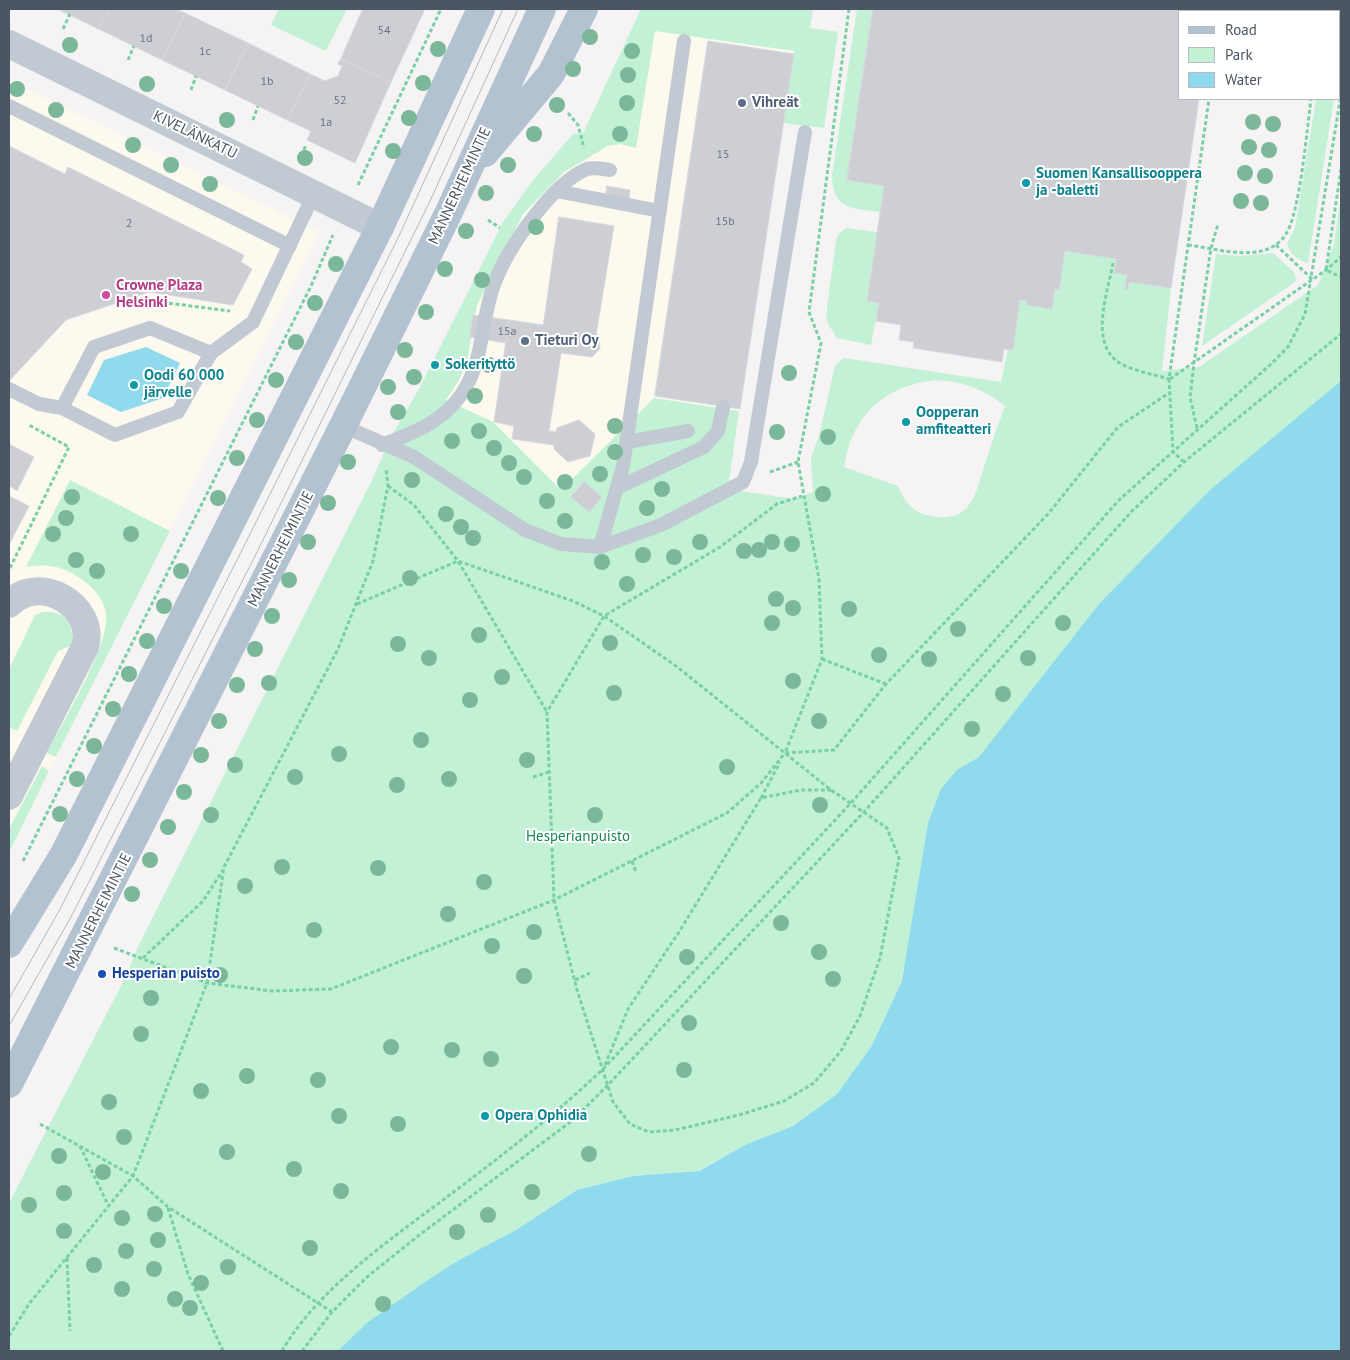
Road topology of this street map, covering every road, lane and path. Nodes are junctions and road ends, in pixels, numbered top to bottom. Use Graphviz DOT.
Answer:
graph roads {
  1 [pos="440,9"];
  2 [pos="481,9"];
  3 [pos="542,9"];
  4 [pos="584,9"];
  5 [pos="849,9"];
  6 [pos="70,14"];
  7 [pos="63,29"];
  8 [pos="684,41"];
  9 [pos="9,44"];
  10 [pos="134,46"];
  11 [pos="128,60"];
  12 [pos="196,76"];
  13 [pos="190,90"];
  14 [pos="1341,95"];
  15 [pos="1209,100"];
  16 [pos="1311,100"];
  17 [pos="9,106"];
  18 [pos="258,106"];
  19 [pos="568,113"];
  20 [pos="253,120"];
  21 [pos="805,132"];
  22 [pos="588,168"];
  23 [pos="1341,169"];
  24 [pos="610,170"];
  25 [pos="463,180"];
  26 [pos="356,188"];
  27 [pos="556,191"];
  28 [pos="314,194"];
  29 [pos="660,211"];
  30 [pos="1218,224"];
  31 [pos="380,227"];
  32 [pos="337,228"];
  33 [pos="1188,245"];
  34 [pos="1276,245"];
  35 [pos="290,246"];
  36 [pos="1211,248"];
  37 [pos="1341,257"];
  38 [pos="1113,263"];
  39 [pos="1326,270"];
  40 [pos="1341,277"];
  41 [pos="1312,279"];
  42 [pos="1341,334"];
  43 [pos="211,353"];
  44 [pos="1194,363"];
  45 [pos="1169,379"];
  46 [pos="9,389"];
  47 [pos="1169,393"];
  48 [pos="723,407"];
  49 [pos="62,408"];
  50 [pos="343,426"];
  51 [pos="1197,428"];
  52 [pos="688,431"];
  53 [pos="626,442"];
  54 [pos="382,445"];
  55 [pos="1174,452"];
  56 [pos="1184,462"];
  57 [pos="388,486"];
  58 [pos="617,488"];
  59 [pos="802,496"];
  60 [pos="600,546"];
  61 [pos="458,561"];
  62 [pos="9,604"];
  63 [pos="358,604"];
  64 [pos="604,616"];
  65 [pos="822,659"];
  66 [pos="886,684"];
  67 [pos="547,712"];
  68 [pos="784,753"];
  69 [pos="549,772"];
  70 [pos="533,777"];
  71 [pos="831,790"];
  72 [pos="9,796"];
  73 [pos="761,798"];
  74 [pos="850,804"];
  75 [pos="863,813"];
  76 [pos="632,861"];
  77 [pos="22,864"];
  78 [pos="224,867"];
  79 [pos="636,872"];
  80 [pos="554,900"];
  81 [pos="9,944"];
  82 [pos="114,948"];
  83 [pos="142,958"];
  84 [pos="590,973"];
  85 [pos="575,980"];
  86 [pos="207,983"];
  87 [pos="604,1068"];
  88 [pos="9,1084"];
  89 [pos="607,1086"];
  90 [pos="40,1124"];
  91 [pos="79,1145"];
  92 [pos="133,1176"];
  93 [pos="108,1205"];
  94 [pos="168,1207"];
  95 [pos="67,1258"];
  96 [pos="319,1304"];
  97 [pos="332,1312"];
  98 [pos="70,1331"];
  99 [pos="9,1336"];
  100 [pos="223,1351"];
  101 [pos="282,1351"];
  102 [pos="302,1351"];
  1 -- 26 [label="path"];
  2 -- 31 [label="main road"];
  3 -- 25 [label="main road, MANNERHEIMINTIE"];
  4 -- 25 [label="main road"];
  5 -- 59 [label="path"];
  6 -- 7 [label="path"];
  8 -- 29 [label="lane"];
  9 -- 28 [label="street, KIVELÄNKATU"];
  10 -- 11 [label="path"];
  12 -- 13 [label="path"];
  14 -- 41 [label="path"];
  15 -- 33 [label="path"];
  16 -- 34 [label="path"];
  17 -- 35 [label="lane"];
  18 -- 20 [label="path"];
  19 -- 22 [label="path"];
  21 -- 60 [label="lane"];
  22 -- 24 [label="lane"];
  22 -- 27 [label="lane"];
  23 -- 39 [label="path"];
  25 -- 50 [label="main road, MANNERHEIMINTIE"];
  27 -- 29 [label="lane"];
  27 -- 54 [label="lane"];
  28 -- 31 [label="street, KIVELÄNKATU"];
  28 -- 35 [label="lane"];
  29 -- 53 [label="lane"];
  30 -- 36 [label="path"];
  31 -- 81 [label="main road"];
  32 -- 77 [label="path"];
  33 -- 36 [label="path"];
  33 -- 45 [label="path"];
  34 -- 36 [label="path"];
  34 -- 41 [label="path"];
  35 -- 43 [label="lane"];
  36 -- 44 [label="path"];
  37 -- 39 [label="path"];
  38 -- 45 [label="path"];
  39 -- 40 [label="path"];
  39 -- 41 [label="path"];
  41 -- 44 [label="path"];
  41 -- 51 [label="path"];
  42 -- 56 [label="path"];
  43 -- 49 [label="lane"];
  43 -- 49 [label="lane"];
  44 -- 45 [label="path"];
  44 -- 51 [label="path"];
  45 -- 47 [label="path"];
  46 -- 49 [label="lane"];
  47 -- 55 [label="path"];
  47 -- 66 [label="path"];
  48 -- 58 [label="lane"];
  50 -- 54 [label="lane"];
  50 -- 88 [label="main road, MANNERHEIMINTIE"];
  51 -- 55 [label="path"];
  52 -- 53 [label="lane"];
  53 -- 58 [label="lane"];
  54 -- 57 [label="path"];
  54 -- 60 [label="lane"];
  55 -- 56 [label="path"];
  55 -- 74 [label="path"];
  56 -- 75 [label="path"];
  57 -- 61 [label="path"];
  57 -- 63 [label="path"];
  58 -- 60 [label="lane"];
  59 -- 64 [label="path"];
  59 -- 65 [label="path"];
  61 -- 63 [label="path"];
  61 -- 64 [label="path"];
  61 -- 67 [label="path"];
  62 -- 72 [label="street"];
  63 -- 78 [label="path"];
  64 -- 67 [label="path"];
  64 -- 68 [label="path"];
  65 -- 66 [label="path"];
  65 -- 68 [label="path"];
  66 -- 68 [label="path"];
  67 -- 69 [label="path"];
  68 -- 71 [label="path"];
  68 -- 73 [label="path"];
  68 -- 76 [label="path"];
  69 -- 70 [label="path"];
  69 -- 80 [label="path"];
  71 -- 73 [label="path"];
  71 -- 74 [label="path"];
  73 -- 87 [label="path"];
  74 -- 75 [label="path"];
  74 -- 87 [label="path"];
  75 -- 89 [label="path"];
  75 -- 89 [label="path"];
  76 -- 79 [label="path"];
  76 -- 80 [label="path"];
  78 -- 83 [label="path"];
  78 -- 86 [label="path"];
  80 -- 85 [label="path"];
  80 -- 86 [label="path"];
  82 -- 83 [label="path"];
  83 -- 86 [label="path"];
  84 -- 85 [label="path"];
  85 -- 87 [label="path"];
  86 -- 92 [label="path"];
  87 -- 89 [label="path"];
  87 -- 96 [label="path"];
  89 -- 97 [label="path"];
  90 -- 91 [label="path"];
  91 -- 92 [label="path"];
  91 -- 93 [label="path"];
  92 -- 93 [label="path"];
  92 -- 94 [label="path"];
  93 -- 95 [label="path"];
  94 -- 96 [label="path"];
  94 -- 100 [label="path"];
  95 -- 98 [label="path"];
  95 -- 99 [label="path"];
  96 -- 97 [label="path"];
  96 -- 101 [label="path"];
  97 -- 102 [label="path"];
}
